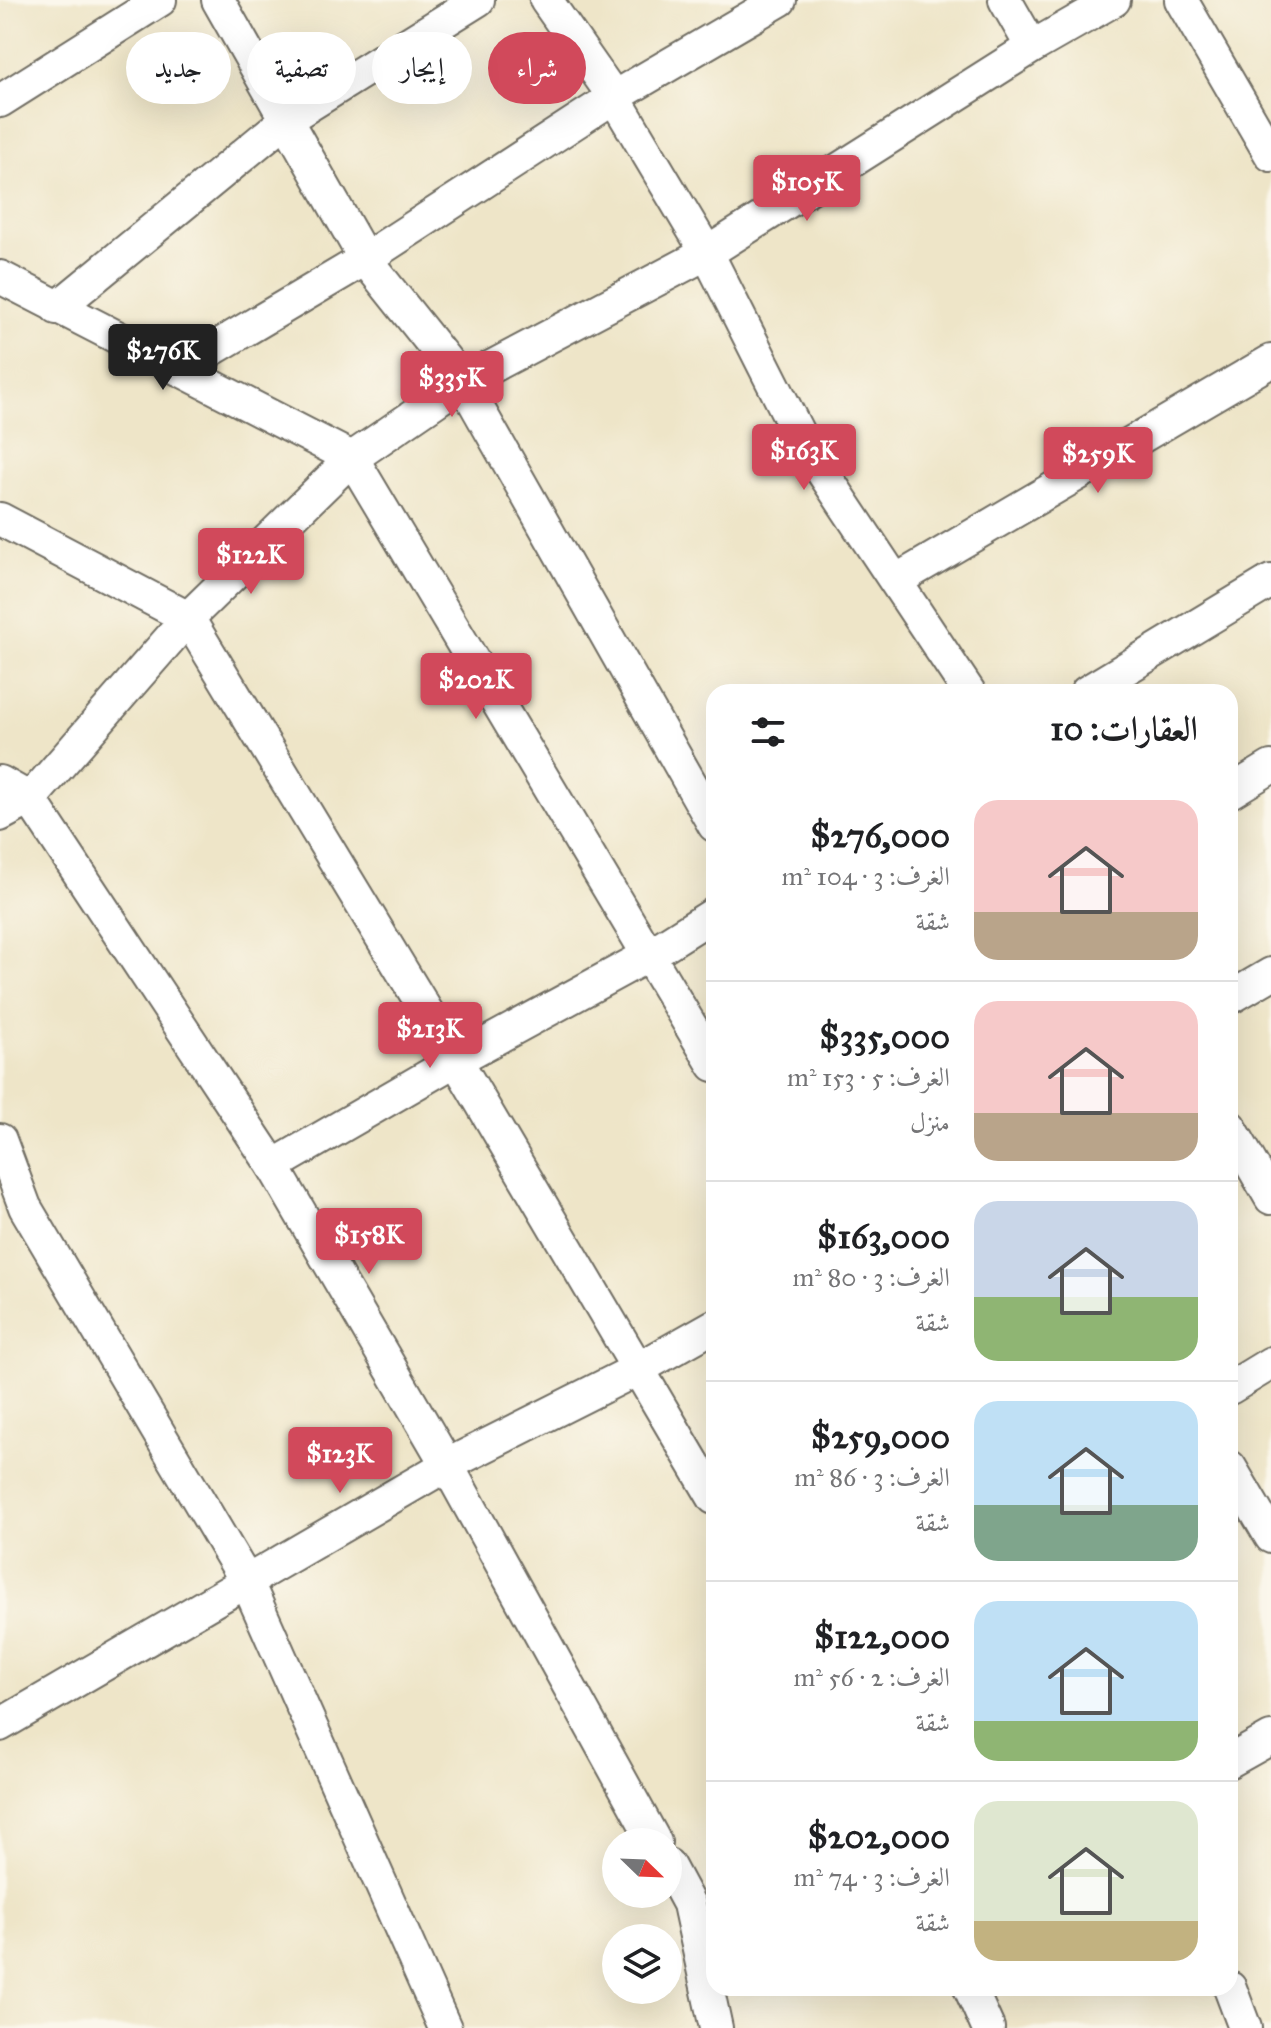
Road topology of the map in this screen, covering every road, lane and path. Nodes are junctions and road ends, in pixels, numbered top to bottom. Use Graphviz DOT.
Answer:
graph roads {
  1 [pos="160,0"];
  2 [pos="218,0"];
  3 [pos="478,0"];
  4 [pos="546,0"];
  5 [pos="780,0"];
  6 [pos="1005,0"];
  7 [pos="1114,0"];
  8 [pos="1181,0"];
  9 [pos="1032,47"];
  10 [pos="614,97"];
  11 [pos="0,101"];
  12 [pos="287,119"];
  13 [pos="1271,155"];
  14 [pos="707,253"];
  15 [pos="365,259"];
  16 [pos="0,277"];
  17 [pos="57,308"];
  18 [pos="1271,361"];
  19 [pos="179,369"];
  20 [pos="463,382"];
  21 [pos="352,458"];
  22 [pos="0,519"];
  23 [pos="897,580"];
  24 [pos="1271,581"];
  25 [pos="188,618"];
  26 [pos="964,684"];
  27 [pos="1100,684"];
  28 [pos="1271,767"];
  29 [pos="0,782"];
  30 [pos="1238,787"];
  31 [pos="30,799"];
  32 [pos="706,811"];
  33 [pos="0,815"];
  34 [pos="706,919"];
  35 [pos="649,955"];
  36 [pos="1271,974"];
  37 [pos="1238,993"];
  38 [pos="706,1051"];
  39 [pos="456,1060"];
  40 [pos="1238,1139"];
  41 [pos="0,1140"];
  42 [pos="273,1166"];
  43 [pos="1267,1181"];
  44 [pos="706,1331"];
  45 [pos="1271,1363"];
  46 [pos="638,1369"];
  47 [pos="1238,1383"];
  48 [pos="447,1465"];
  49 [pos="1238,1481"];
  50 [pos="706,1484"];
  51 [pos="1271,1537"];
  52 [pos="247,1582"];
  53 [pos="0,1725"];
  54 [pos="1271,1738"];
  55 [pos="1238,1757"];
  56 [pos="647,1828"];
  57 [pos="682,1891"];
  58 [pos="706,1982"];
  59 [pos="709,1996"];
  60 [pos="974,1996"];
  61 [pos="1233,1996"];
  62 [pos="445,2028"];
  63 [pos="716,2028"];
  64 [pos="988,2028"];
  65 [pos="1245,2028"];
  1 -- 11 [label="street"];
  2 -- 12 [label="street"];
  3 -- 12 [label="street"];
  4 -- 10 [label="street"];
  5 -- 10 [label="street"];
  6 -- 9 [label="street"];
  7 -- 9 [label="street"];
  8 -- 13 [label="street"];
  9 -- 14 [label="street"];
  10 -- 14 [label="street"];
  10 -- 15 [label="street"];
  12 -- 15 [label="street"];
  12 -- 17 [label="street"];
  14 -- 20 [label="street"];
  14 -- 23 [label="street"];
  15 -- 19 [label="street"];
  15 -- 20 [label="street"];
  16 -- 17 [label="street"];
  17 -- 19 [label="street"];
  18 -- 23 [label="street"];
  19 -- 21 [label="street"];
  20 -- 21 [label="street"];
  20 -- 32 [label="street"];
  21 -- 25 [label="street"];
  21 -- 35 [label="street"];
  22 -- 25 [label="street"];
  23 -- 26 [label="street"];
  24 -- 27 [label="street"];
  25 -- 31 [label="street"];
  25 -- 39 [label="street"];
  28 -- 30 [label="street"];
  29 -- 31 [label="street"];
  31 -- 33 [label="street"];
  31 -- 42 [label="street"];
  34 -- 35 [label="street"];
  35 -- 38 [label="street"];
  35 -- 39 [label="street"];
  36 -- 37 [label="street"];
  39 -- 42 [label="street"];
  39 -- 46 [label="street"];
  40 -- 43 [label="street"];
  41 -- 52 [label="street"];
  42 -- 48 [label="street"];
  44 -- 46 [label="street"];
  45 -- 47 [label="street"];
  46 -- 48 [label="street"];
  46 -- 50 [label="street"];
  48 -- 52 [label="street"];
  48 -- 56 [label="street"];
  49 -- 51 [label="street"];
  52 -- 53 [label="street"];
  52 -- 62 [label="street"];
  54 -- 55 [label="street"];
  57 -- 58 [label="street"];
  59 -- 63 [label="street"];
  60 -- 64 [label="street"];
  61 -- 65 [label="street"];
}
